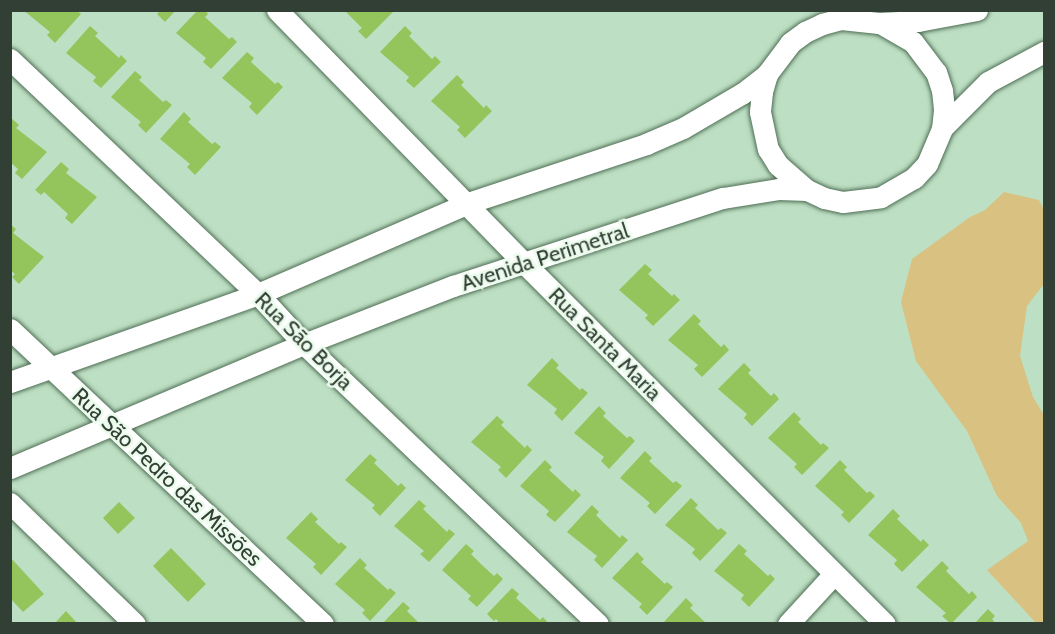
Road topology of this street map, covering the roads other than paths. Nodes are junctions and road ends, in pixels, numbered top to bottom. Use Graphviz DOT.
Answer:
graph roads {
  1 [pos="277,10"];
  2 [pos="977,10"];
  3 [pos="879,23"];
  4 [pos="1044,52"];
  5 [pos="10,59"];
  6 [pos="767,74"];
  7 [pos="942,129"];
  8 [pos="807,190"];
  9 [pos="468,203"];
  10 [pos="525,264"];
  11 [pos="258,294"];
  12 [pos="10,329"];
  13 [pos="304,344"];
  14 [pos="49,367"];
  15 [pos="10,382"];
  16 [pos="113,427"];
  17 [pos="10,468"];
  18 [pos="10,503"];
  19 [pos="834,574"];
  20 [pos="135,624"];
  21 [pos="323,624"];
  22 [pos="598,624"];
  23 [pos="788,624"];
  24 [pos="885,624"];
  1 -- 9 [label="street, Rua Santa Maria"];
  2 -- 3 [label="street"];
  3 -- 6 [label="street"];
  3 -- 7 [label="street"];
  4 -- 7 [label="street, Avenida Perimetral"];
  5 -- 11 [label="street, Rua São Borja"];
  6 -- 8 [label="street"];
  6 -- 9 [label="street"];
  7 -- 8 [label="street, Avenida Perimetral"];
  8 -- 10 [label="street, Avenida Perimetral"];
  9 -- 10 [label="street, Rua Santa Maria"];
  9 -- 11 [label="street"];
  10 -- 13 [label="street, Avenida Perimetral"];
  10 -- 19 [label="street, Rua Santa Maria"];
  11 -- 13 [label="street, Rua São Borja"];
  11 -- 14 [label="street"];
  12 -- 14 [label="street, Rua São Pedro das Missões"];
  13 -- 16 [label="street, Avenida Perimetral"];
  13 -- 22 [label="street, Rua São Borja"];
  14 -- 15 [label="street"];
  14 -- 16 [label="street, Rua São Pedro das Missões"];
  16 -- 17 [label="street, Avenida Perimetral"];
  16 -- 21 [label="street, Rua São Pedro das Missões"];
  18 -- 20 [label="street"];
  19 -- 23 [label="street"];
  19 -- 24 [label="street, Rua Santa Maria"];
}
